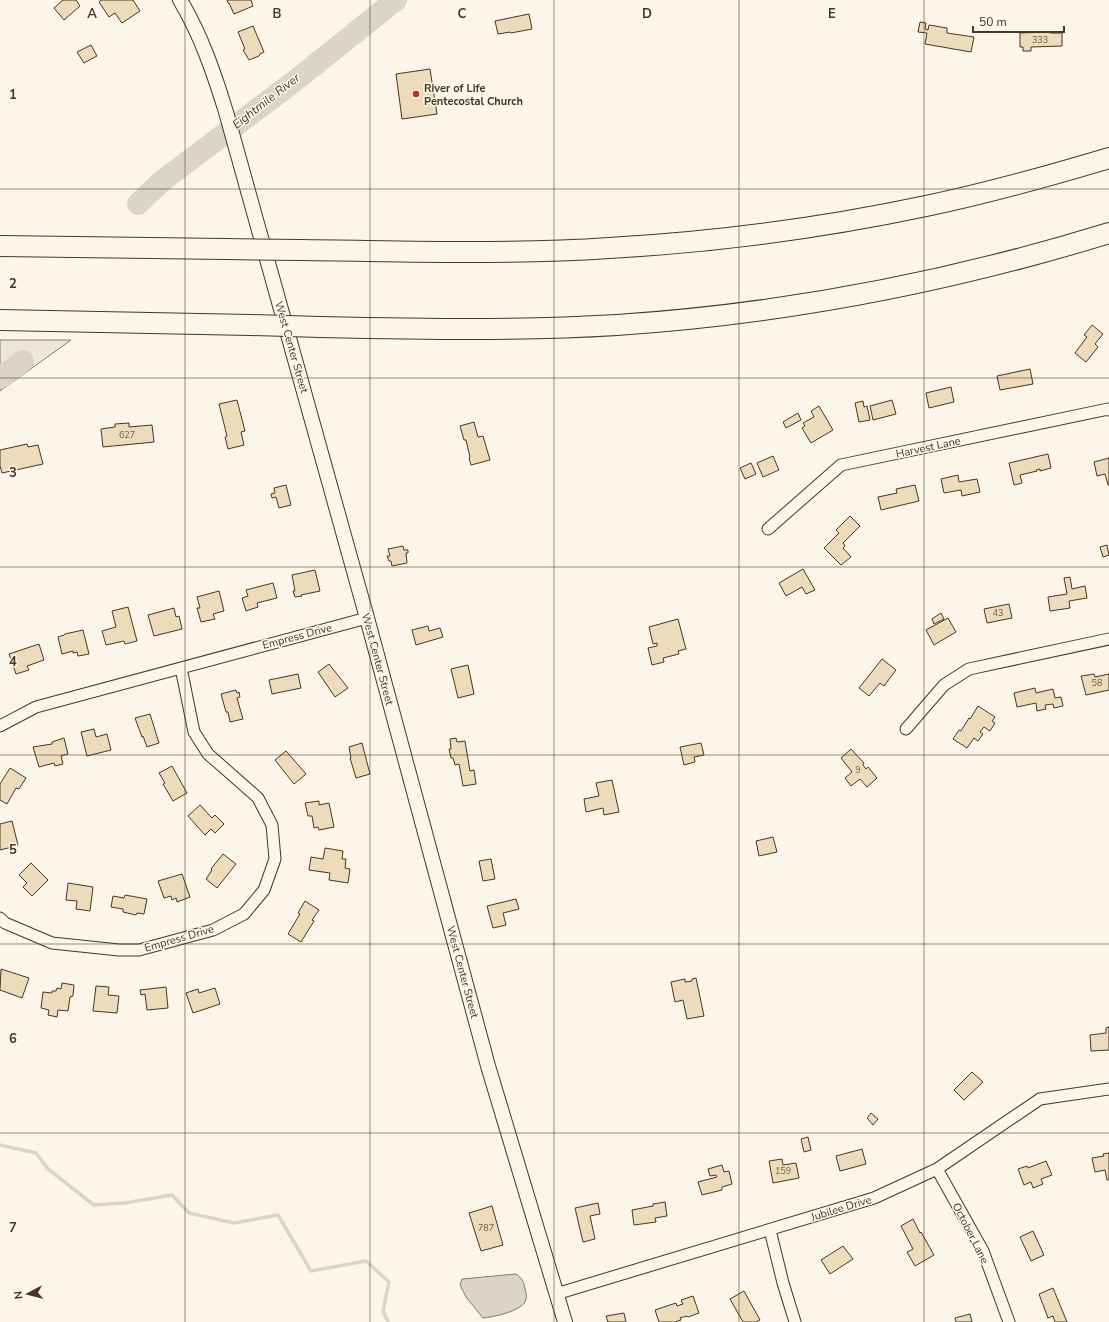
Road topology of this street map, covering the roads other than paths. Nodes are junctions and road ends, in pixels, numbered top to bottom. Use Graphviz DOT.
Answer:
graph roads {
  1 [pos="180,0"];
  2 [pos="1109,158"];
  3 [pos="1109,233"];
  4 [pos="0,246"];
  5 [pos="0,320"];
  6 [pos="1109,408"];
  7 [pos="768,529"];
  8 [pos="367,618"];
  9 [pos="1109,639"];
  10 [pos="181,668"];
  11 [pos="0,726"];
  12 [pos="906,729"];
  13 [pos="0,918"];
  14 [pos="1109,1089"];
  15 [pos="937,1169"];
  16 [pos="770,1230"];
  17 [pos="556,1294"];
  18 [pos="565,1322"];
  19 [pos="795,1322"];
  20 [pos="1009,1322"];
  1 -- 8 [label="street, West Center Street"];
  2 -- 4 [label="highway, bridge"];
  3 -- 5 [label="highway, bridge"];
  6 -- 7 [label="street, Harvest Lane"];
  8 -- 10 [label="street, Empress Drive"];
  8 -- 17 [label="street, West Center Street"];
  9 -- 12 [label="street"];
  10 -- 11 [label="street, Empress Drive"];
  10 -- 13 [label="street, Empress Drive"];
  14 -- 15 [label="street, Jubilee Drive"];
  15 -- 16 [label="street, Jubilee Drive"];
  15 -- 20 [label="street, October Lane"];
  16 -- 17 [label="street, Jubilee Drive"];
  16 -- 19 [label="street"];
  17 -- 18 [label="street, West Center Street"];
}
